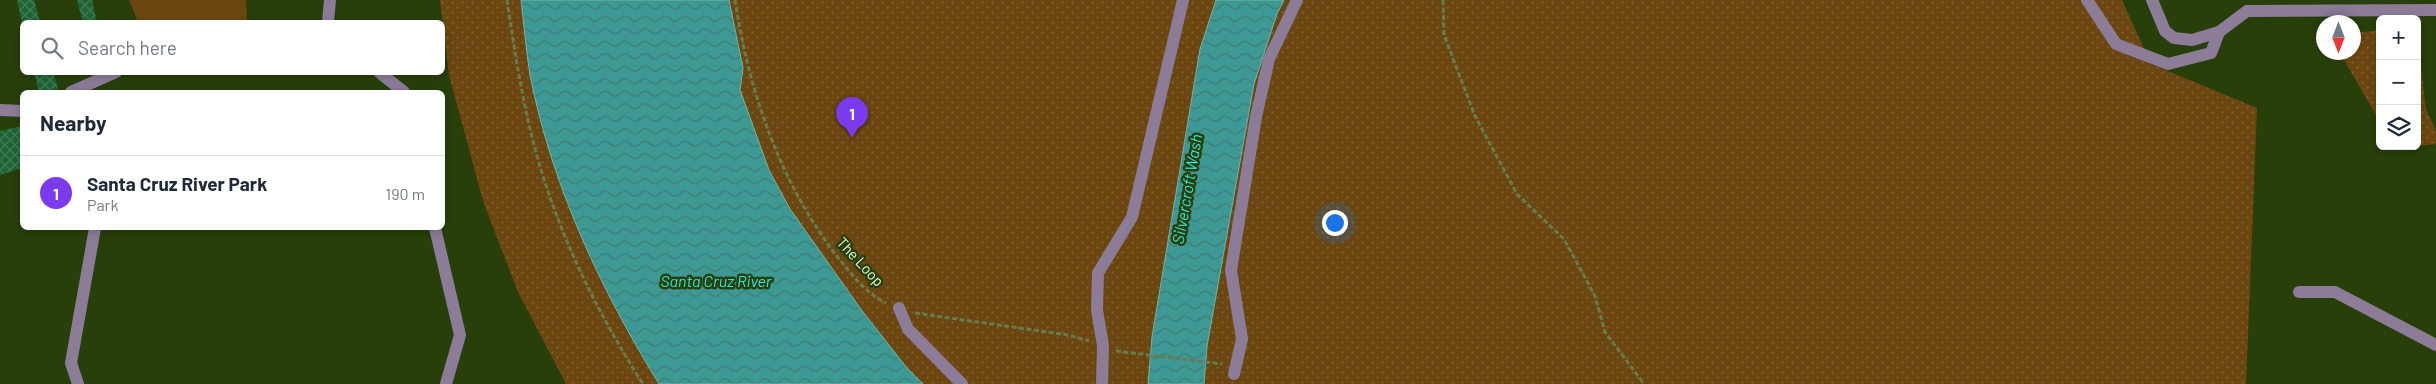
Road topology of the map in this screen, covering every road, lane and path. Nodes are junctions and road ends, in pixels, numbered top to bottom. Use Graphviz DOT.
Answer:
graph roads {
  1 [pos="330,0"];
  2 [pos="507,0"];
  3 [pos="735,0"];
  4 [pos="1183,0"];
  5 [pos="1297,0"];
  6 [pos="1443,0"];
  7 [pos="2087,0"];
  8 [pos="2152,0"];
  9 [pos="2436,10"];
  10 [pos="328,20"];
  11 [pos="2220,32"];
  12 [pos="112,75"];
  13 [pos="382,75"];
  14 [pos="92,89"];
  15 [pos="401,90"];
  16 [pos="0,110"];
  17 [pos="20,110"];
  18 [pos="95,230"];
  19 [pos="435,230"];
  20 [pos="2299,292"];
  21 [pos="899,308"];
  22 [pos="2436,345"];
  23 [pos="1103,346"];
  24 [pos="1220,363"];
  25 [pos="1234,374"];
  26 [pos="78,384"];
  27 [pos="446,384"];
  28 [pos="643,384"];
  29 [pos="962,384"];
  30 [pos="1102,384"];
  31 [pos="1644,384"];
  1 -- 10 [label="street"];
  2 -- 28 [label="path"];
  3 -- 21 [label="path, The Loop"];
  4 -- 23 [label="street"];
  5 -- 25 [label="street"];
  6 -- 31 [label="path"];
  7 -- 11 [label="street"];
  8 -- 11 [label="street"];
  9 -- 11 [label="street"];
  12 -- 14 [label="street"];
  13 -- 15 [label="street"];
  16 -- 17 [label="street"];
  18 -- 26 [label="street"];
  19 -- 27 [label="street"];
  20 -- 22 [label="street"];
  21 -- 23 [label="path, The Loop"];
  21 -- 29 [label="street"];
  23 -- 24 [label="path, The Loop"];
  23 -- 30 [label="street"];
}
